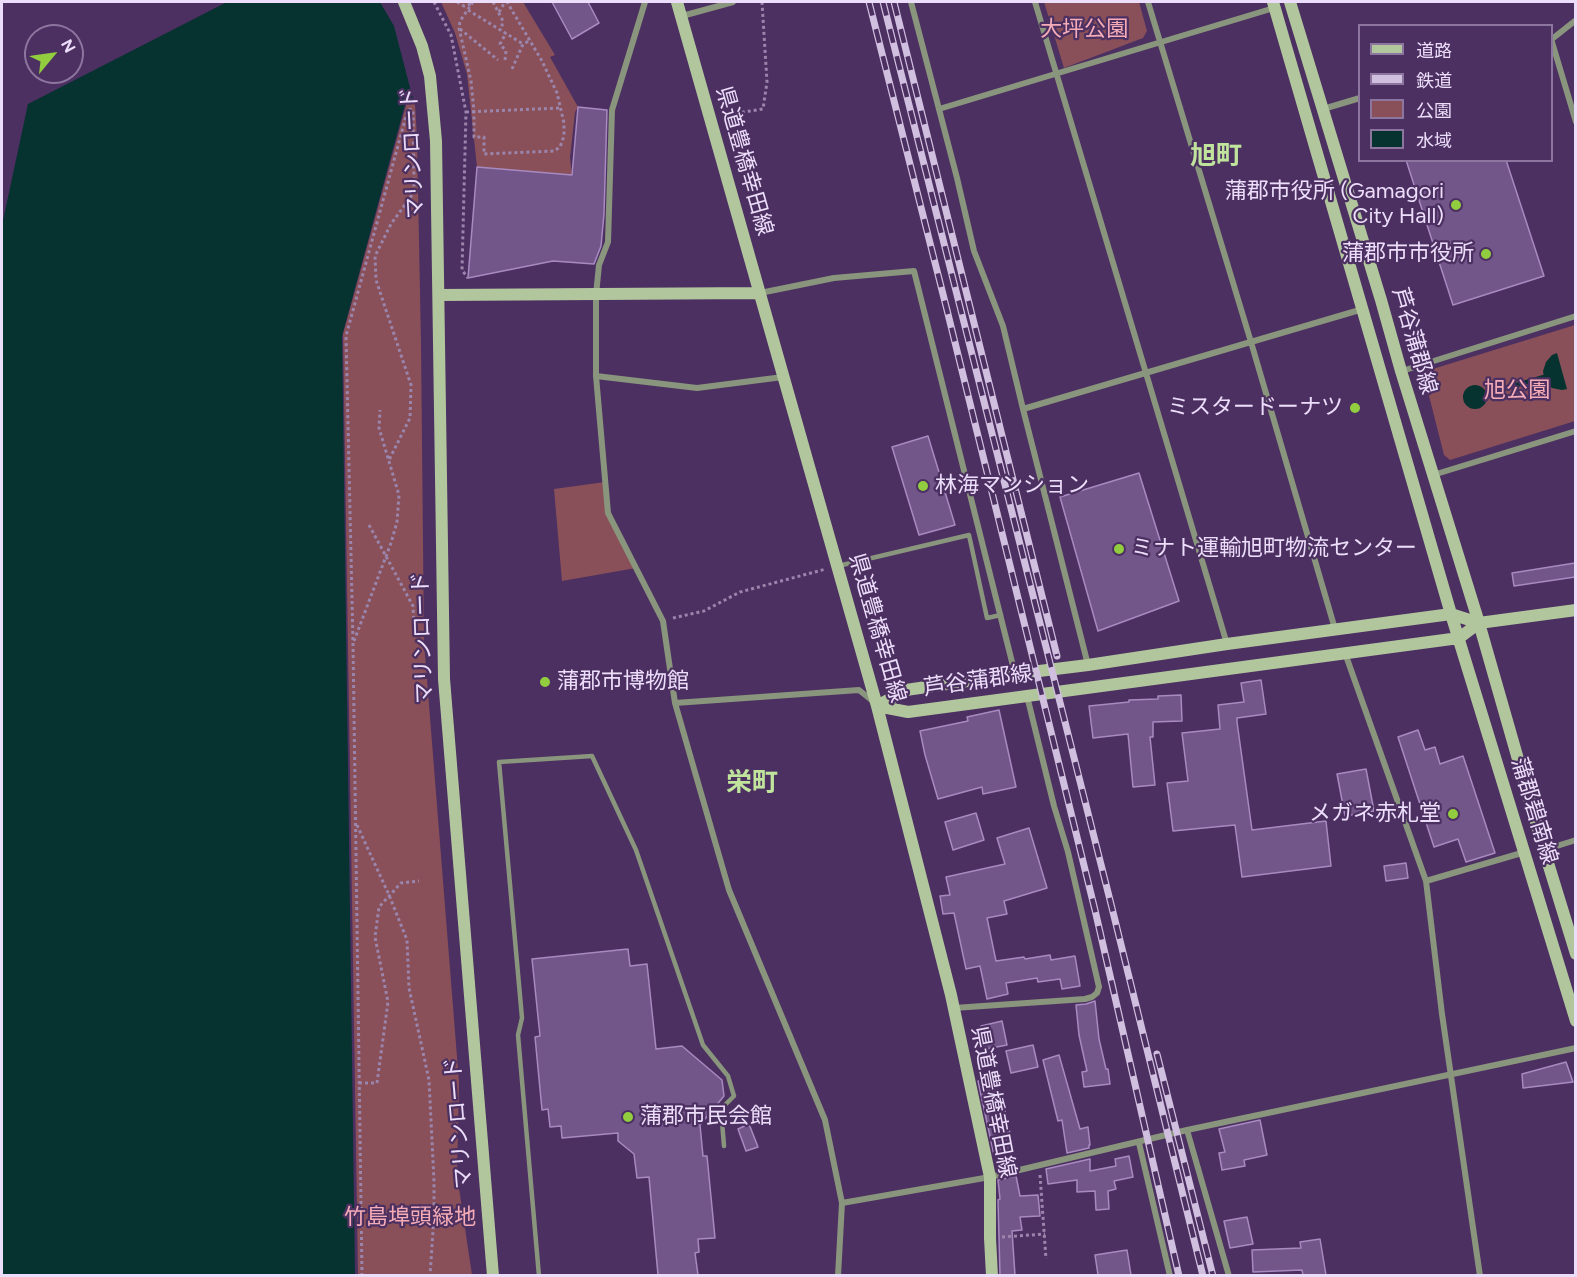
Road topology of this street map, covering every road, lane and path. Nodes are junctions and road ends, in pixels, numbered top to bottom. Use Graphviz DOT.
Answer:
graph roads {
  1 [pos="404,2"];
  2 [pos="434,2"];
  3 [pos="457,2"];
  4 [pos="493,2"];
  5 [pos="506,2"];
  6 [pos="645,2"];
  7 [pos="677,2"];
  8 [pos="733,2"];
  9 [pos="762,2"];
  10 [pos="911,2"];
  11 [pos="1035,2"];
  12 [pos="1148,2"];
  13 [pos="1292,2"];
  14 [pos="473,3"];
  15 [pos="1274,4"];
  16 [pos="468,10"];
  17 [pos="499,12"];
  18 [pos="681,16"];
  19 [pos="1575,20"];
  20 [pos="459,28"];
  21 [pos="501,30"];
  22 [pos="506,33"];
  23 [pos="1553,38"];
  24 [pos="531,40"];
  25 [pos="1160,43"];
  26 [pos="523,44"];
  27 [pos="1553,47"];
  28 [pos="498,60"];
  29 [pos="505,60"];
  30 [pos="512,69"];
  31 [pos="1055,72"];
  32 [pos="1358,98"];
  33 [pos="561,108"];
  34 [pos="939,109"];
  35 [pos="1323,109"];
  36 [pos="474,111"];
  37 [pos="466,112"];
  38 [pos="710,117"];
  39 [pos="1575,122"];
  40 [pos="468,278"];
  41 [pos="759,293"];
  42 [pos="439,295"];
  43 [pos="596,295"];
  44 [pos="1363,309"];
  45 [pos="1575,316"];
  46 [pos="1251,342"];
  47 [pos="1401,371"];
  48 [pos="1147,374"];
  49 [pos="596,376"];
  50 [pos="783,376"];
  51 [pos="380,410"];
  52 [pos="1023,410"];
  53 [pos="1575,431"];
  54 [pos="389,460"];
  55 [pos="1433,475"];
  56 [pos="369,525"];
  57 [pos="386,557"];
  58 [pos="838,566"];
  59 [pos="1575,610"];
  60 [pos="1001,614"];
  61 [pos="1451,614"];
  62 [pos="663,621"];
  63 [pos="1479,622"];
  64 [pos="414,623"];
  65 [pos="1335,630"];
  66 [pos="1459,638"];
  67 [pos="353,642"];
  68 [pos="1227,644"];
  69 [pos="1345,653"];
  70 [pos="1088,665"];
  71 [pos="1015,674"];
  72 [pos="1027,696"];
  73 [pos="675,703"];
  74 [pos="878,706"];
  75 [pos="356,823"];
  76 [pos="1575,840"];
  77 [pos="1544,849"];
  78 [pos="1525,852"];
  79 [pos="419,881"];
  80 [pos="1426,881"];
  81 [pos="389,895"];
  82 [pos="1575,954"];
  83 [pos="954,1008"];
  84 [pos="1575,1021"];
  85 [pos="1575,1048"];
  86 [pos="1452,1075"];
  87 [pos="359,1083"];
  88 [pos="1187,1130"];
  89 [pos="1139,1143"];
  90 [pos="724,1146"];
  91 [pos="1039,1164"];
  92 [pos="990,1177"];
  93 [pos="842,1203"];
  94 [pos="1045,1234"];
  95 [pos="990,1238"];
  96 [pos="1046,1259"];
  97 [pos="362,1275"];
  98 [pos="430,1275"];
  99 [pos="493,1275"];
  100 [pos="539,1275"];
  101 [pos="838,1275"];
  102 [pos="992,1275"];
  103 [pos="1170,1275"];
  104 [pos="1229,1275"];
  105 [pos="1480,1275"];
  1 -- 42 [label="main road, マリンロード"];
  2 -- 37 [label="path"];
  3 -- 14 [label="path"];
  4 -- 17 [label="path"];
  5 -- 17 [label="path"];
  5 -- 24 [label="path"];
  6 -- 43 [label="street"];
  7 -- 18 [label="main road, 県道豊橋幸田線"];
  8 -- 18 [label="street"];
  9 -- 38 [label="path"];
  10 -- 34 [label="street"];
  11 -- 31 [label="street"];
  12 -- 25 [label="street"];
  13 -- 35 [label="main road, 芦谷蒲郡線"];
  14 -- 16 [label="path"];
  15 -- 25 [label="street"];
  15 -- 44 [label="main road, 芦谷蒲郡線"];
  16 -- 20 [label="path"];
  16 -- 21 [label="path"];
  17 -- 21 [label="path"];
  18 -- 38 [label="main road, 県道豊橋幸田線"];
  19 -- 23 [label="street"];
  20 -- 28 [label="path"];
  20 -- 36 [label="path"];
  21 -- 22 [label="path"];
  22 -- 26 [label="path"];
  22 -- 29 [label="path"];
  24 -- 26 [label="path"];
  24 -- 33 [label="path"];
  25 -- 31 [label="street"];
  25 -- 46 [label="street"];
  26 -- 30 [label="path"];
  27 -- 39 [label="street"];
  31 -- 34 [label="street"];
  31 -- 48 [label="street"];
  32 -- 35 [label="street"];
  33 -- 36 [label="path"];
  33 -- 36 [label="path"];
  34 -- 52 [label="street"];
  35 -- 47 [label="main road, 芦谷蒲郡線"];
  36 -- 37 [label="path"];
  37 -- 40 [label="path"];
  38 -- 41 [label="main road, 県道豊橋幸田線"];
  41 -- 43 [label="main road"];
  41 -- 50 [label="main road, 県道豊橋幸田線"];
  41 -- 60 [label="street"];
  42 -- 43 [label="main road"];
  42 -- 99 [label="main road, マリンロード"];
  43 -- 49 [label="street"];
  44 -- 46 [label="street"];
  44 -- 61 [label="main road, 芦谷蒲郡線"];
  45 -- 47 [label="street"];
  46 -- 48 [label="street"];
  46 -- 65 [label="street"];
  47 -- 55 [label="main road, 芦谷蒲郡線"];
  48 -- 52 [label="street"];
  48 -- 68 [label="street"];
  49 -- 50 [label="street"];
  49 -- 62 [label="street"];
  50 -- 58 [label="main road, 県道豊橋幸田線"];
  51 -- 54 [label="path"];
  52 -- 70 [label="street"];
  53 -- 55 [label="street"];
  54 -- 57 [label="path"];
  54 -- 67 [label="path"];
  55 -- 63 [label="main road, 芦谷蒲郡線"];
  56 -- 57 [label="path"];
  57 -- 64 [label="path"];
  57 -- 67 [label="path"];
  58 -- 60 [label="lane"];
  58 -- 62 [label="path"];
  58 -- 74 [label="main road, 県道豊橋幸田線"];
  59 -- 63 [label="main road"];
  60 -- 71 [label="street"];
  61 -- 63 [label="main road, 芦谷蒲郡線"];
  61 -- 65 [label="main road, 芦谷蒲郡線"];
  61 -- 66 [label="main road, 蒲郡碧南線"];
  62 -- 73 [label="street"];
  63 -- 66 [label="main road"];
  63 -- 77 [label="main road, 蒲郡碧南線"];
  65 -- 68 [label="main road, 芦谷蒲郡線"];
  66 -- 69 [label="main road, 芦谷蒲郡線"];
  66 -- 78 [label="main road, 蒲郡碧南線"];
  67 -- 75 [label="path"];
  68 -- 70 [label="main road, 芦谷蒲郡線"];
  69 -- 72 [label="main road, 芦谷蒲郡線"];
  69 -- 80 [label="street"];
  70 -- 71 [label="main road, 芦谷蒲郡線"];
  71 -- 74 [label="main road, 芦谷蒲郡線"];
  72 -- 74 [label="main road, 芦谷蒲郡線"];
  72 -- 83 [label="street"];
  73 -- 74 [label="street"];
  73 -- 93 [label="street"];
  74 -- 83 [label="main road, 県道豊橋幸田線"];
  75 -- 81 [label="path"];
  75 -- 87 [label="path"];
  76 -- 77 [label="street"];
  77 -- 82 [label="main road, 蒲郡碧南線"];
  78 -- 80 [label="street"];
  78 -- 84 [label="main road, 蒲郡碧南線"];
  79 -- 81 [label="path"];
  80 -- 86 [label="street"];
  81 -- 87 [label="path"];
  81 -- 98 [label="path"];
  83 -- 92 [label="main road, 県道豊橋幸田線"];
  85 -- 86 [label="street"];
  86 -- 88 [label="street"];
  86 -- 105 [label="street"];
  87 -- 97 [label="path"];
  88 -- 89 [label="street"];
  88 -- 104 [label="street"];
  89 -- 91 [label="street"];
  89 -- 103 [label="street"];
  90 -- 100 [label="lane"];
  91 -- 92 [label="street"];
  91 -- 94 [label="path"];
  92 -- 93 [label="street"];
  92 -- 95 [label="main road, 県道豊橋幸田線"];
  93 -- 101 [label="street"];
  94 -- 95 [label="path"];
  94 -- 96 [label="path"];
  95 -- 102 [label="main road, 県道豊橋幸田線"];
}
